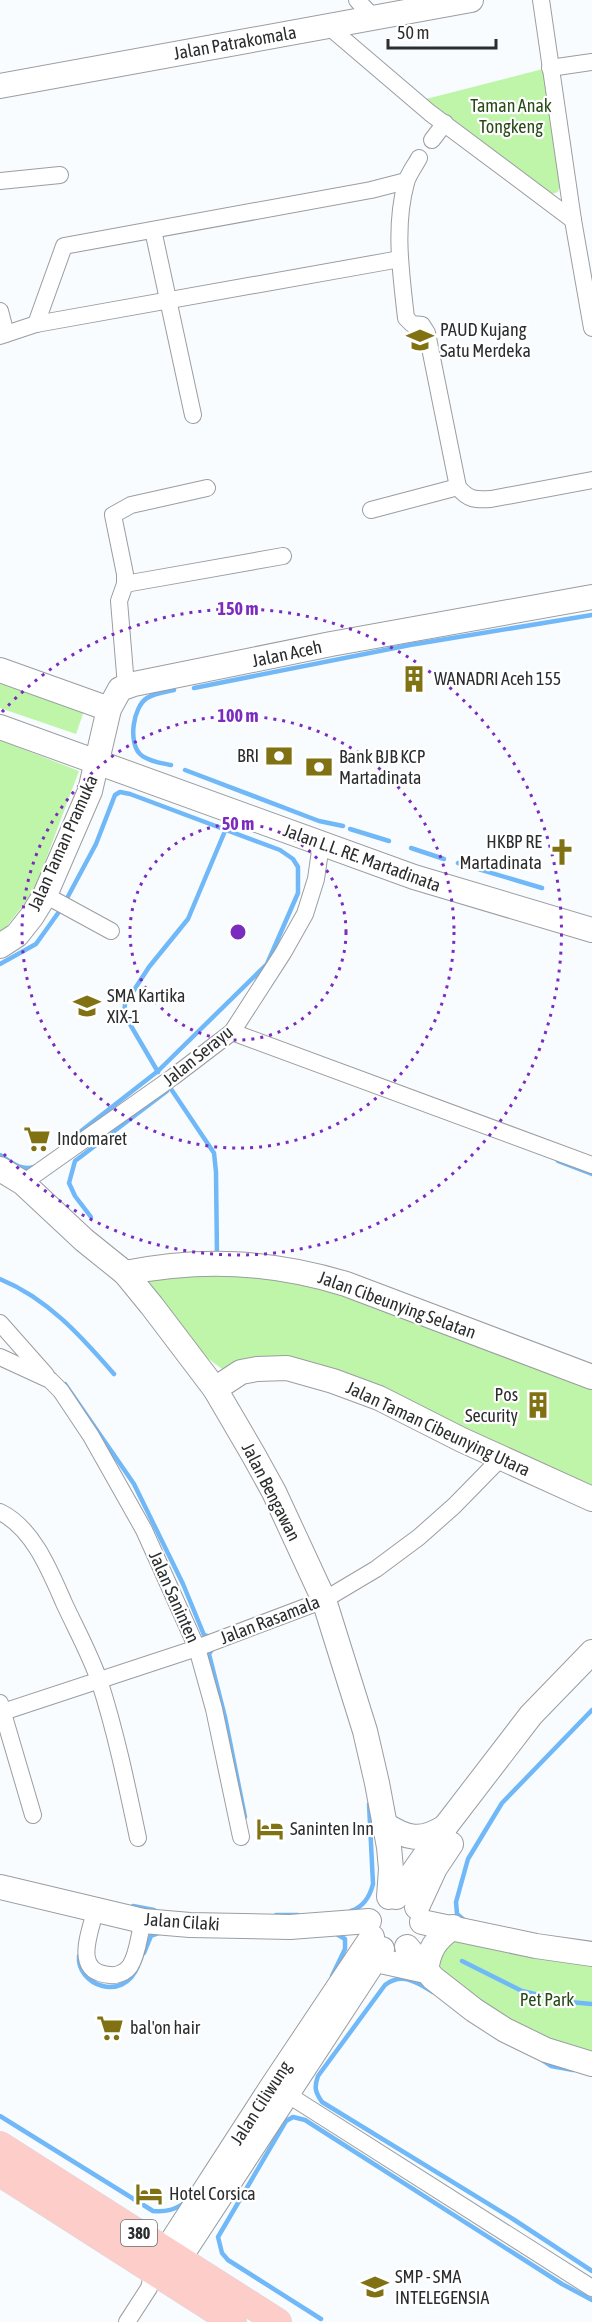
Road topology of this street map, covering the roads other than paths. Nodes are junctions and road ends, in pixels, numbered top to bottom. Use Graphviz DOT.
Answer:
graph roads {
  1 [pos="357,0"];
  2 [pos="471,0"];
  3 [pos="541,0"];
  4 [pos="374,18"];
  5 [pos="328,26"];
  6 [pos="592,62"];
  7 [pos="550,68"];
  8 [pos="0,86"];
  9 [pos="445,123"];
  10 [pos="432,140"];
  11 [pos="419,158"];
  12 [pos="60,175"];
  13 [pos="0,181"];
  14 [pos="406,181"];
  15 [pos="573,220"];
  16 [pos="153,230"];
  17 [pos="400,259"];
  18 [pos="168,300"];
  19 [pos="0,311"];
  20 [pos="36,324"];
  21 [pos="592,328"];
  22 [pos="3,335"];
  23 [pos="193,416"];
  24 [pos="592,480"];
  25 [pos="458,487"];
  26 [pos="207,488"];
  27 [pos="371,510"];
  28 [pos="283,556"];
  29 [pos="125,584"];
  30 [pos="592,597"];
  31 [pos="0,670"];
  32 [pos="126,686"];
  33 [pos="109,709"];
  34 [pos="0,728"];
  35 [pos="98,764"];
  36 [pos="321,844"];
  37 [pos="57,902"];
  38 [pos="592,930"];
  39 [pos="111,931"];
  40 [pos="0,946"];
  41 [pos="232,1032"];
  42 [pos="592,1165"];
  43 [pos="0,1169"];
  44 [pos="23,1183"];
  45 [pos="124,1274"];
  46 [pos="0,1323"];
  47 [pos="0,1357"];
  48 [pos="592,1377"];
  49 [pos="50,1380"];
  50 [pos="215,1389"];
  51 [pos="501,1458"];
  52 [pos="592,1499"];
  53 [pos="0,1512"];
  54 [pos="324,1600"];
  55 [pos="197,1648"];
  56 [pos="592,1652"];
  57 [pos="592,1670"];
  58 [pos="99,1681"];
  59 [pos="1,1709"];
  60 [pos="537,1719"];
  61 [pos="33,1815"];
  62 [pos="384,1824"];
  63 [pos="445,1827"];
  64 [pos="241,1837"];
  65 [pos="138,1838"];
  66 [pos="0,1887"];
  67 [pos="406,1906"];
  68 [pos="96,1911"];
  69 [pos="143,1921"];
  70 [pos="330,1924"];
  71 [pos="453,1927"];
  72 [pos="377,1946"];
  73 [pos="592,1954"];
  74 [pos="426,1971"];
  75 [pos="592,2064"];
  76 [pos="281,2090"];
  77 [pos="0,2145"];
  78 [pos="0,2173"];
  79 [pos="163,2269"];
  80 [pos="592,2288"];
  81 [pos="128,2322"];
  82 [pos="233,2322"];
  83 [pos="278,2322"];
  1 -- 4 [label="street"];
  2 -- 4 [label="street, Jalan Patrakomala"];
  3 -- 7 [label="street"];
  4 -- 5 [label="street, Jalan Patrakomala"];
  5 -- 8 [label="street, Jalan Patrakomala"];
  5 -- 9 [label="street"];
  6 -- 7 [label="street"];
  7 -- 15 [label="street"];
  9 -- 10 [label="street"];
  9 -- 15 [label="street"];
  11 -- 14 [label="street"];
  12 -- 13 [label="street"];
  14 -- 16 [label="street"];
  14 -- 17 [label="street"];
  15 -- 21 [label="street"];
  16 -- 18 [label="street"];
  16 -- 20 [label="street"];
  17 -- 18 [label="street"];
  17 -- 25 [label="street"];
  18 -- 20 [label="street"];
  18 -- 23 [label="street"];
  19 -- 22 [label="street"];
  20 -- 22 [label="street"];
  24 -- 25 [label="street"];
  25 -- 27 [label="street"];
  26 -- 29 [label="street"];
  28 -- 29 [label="street"];
  29 -- 32 [label="street"];
  30 -- 32 [label="street, Jalan Aceh"];
  31 -- 33 [label="street"];
  32 -- 33 [label="street"];
  33 -- 35 [label="street, Jalan Taman Pramuka"];
  34 -- 35 [label="street, Jalan L.L. RE. Martadinata"];
  35 -- 36 [label="street, Jalan L.L. RE. Martadinata"];
  35 -- 37 [label="street, Jalan Taman Pramuka"];
  36 -- 38 [label="street, Jalan L.L. RE. Martadinata"];
  36 -- 41 [label="street, Jalan Serayu"];
  37 -- 39 [label="street"];
  37 -- 40 [label="street, Jalan Taman Pramuka"];
  41 -- 42 [label="street"];
  41 -- 44 [label="street, Jalan Serayu"];
  43 -- 44 [label="street, Jalan Bengawan"];
  44 -- 45 [label="street, Jalan Bengawan"];
  45 -- 48 [label="street, Jalan Cibeunying Selatan"];
  45 -- 50 [label="street, Jalan Bengawan"];
  46 -- 49 [label="street, Jalan Saninten"];
  47 -- 49 [label="street, Jalan Saninten"];
  49 -- 55 [label="street, Jalan Saninten"];
  50 -- 51 [label="street, Jalan Taman Cibeunying Utara"];
  50 -- 54 [label="street, Jalan Bengawan"];
  51 -- 52 [label="street, Jalan Taman Cibeunying Utara"];
  51 -- 54 [label="street, Jalan Rasamala"];
  53 -- 58 [label="street"];
  54 -- 55 [label="street, Jalan Rasamala"];
  54 -- 62 [label="street, Jalan Bengawan"];
  55 -- 58 [label="street, Jalan Rasamala"];
  55 -- 64 [label="street, Jalan Saninten"];
  56 -- 60 [label="street"];
  57 -- 60 [label="street"];
  58 -- 59 [label="street, Jalan Rasamala"];
  58 -- 65 [label="street"];
  59 -- 61 [label="street"];
  60 -- 63 [label="street"];
  60 -- 67 [label="street"];
  62 -- 63 [label="street"];
  62 -- 67 [label="street, Jalan Bengawan"];
  63 -- 67 [label="street"];
  66 -- 68 [label="street, Jalan Cilaki"];
  67 -- 71 [label="street"];
  67 -- 72 [label="street"];
  67 -- 72 [label="street"];
  68 -- 69 [label="street, Jalan Cilaki"];
  68 -- 69 [label="street"];
  69 -- 70 [label="street, Jalan Cilaki"];
  70 -- 72 [label="street, Jalan Cilaki"];
  70 -- 72 [label="street"];
  71 -- 73 [label="street"];
  71 -- 74 [label="street"];
  72 -- 74 [label="street, Jalan Cilaki"];
  72 -- 74 [label="street"];
  72 -- 76 [label="street, Jalan Ciliwung"];
  74 -- 75 [label="street"];
  76 -- 79 [label="street, Jalan Ciliwung"];
  76 -- 80 [label="street"];
  77 -- 79 [label="main road, 380"];
  78 -- 79 [label="main road, 380"];
  79 -- 81 [label="street"];
  79 -- 82 [label="main road, 380"];
  79 -- 83 [label="main road, 380"];
}
